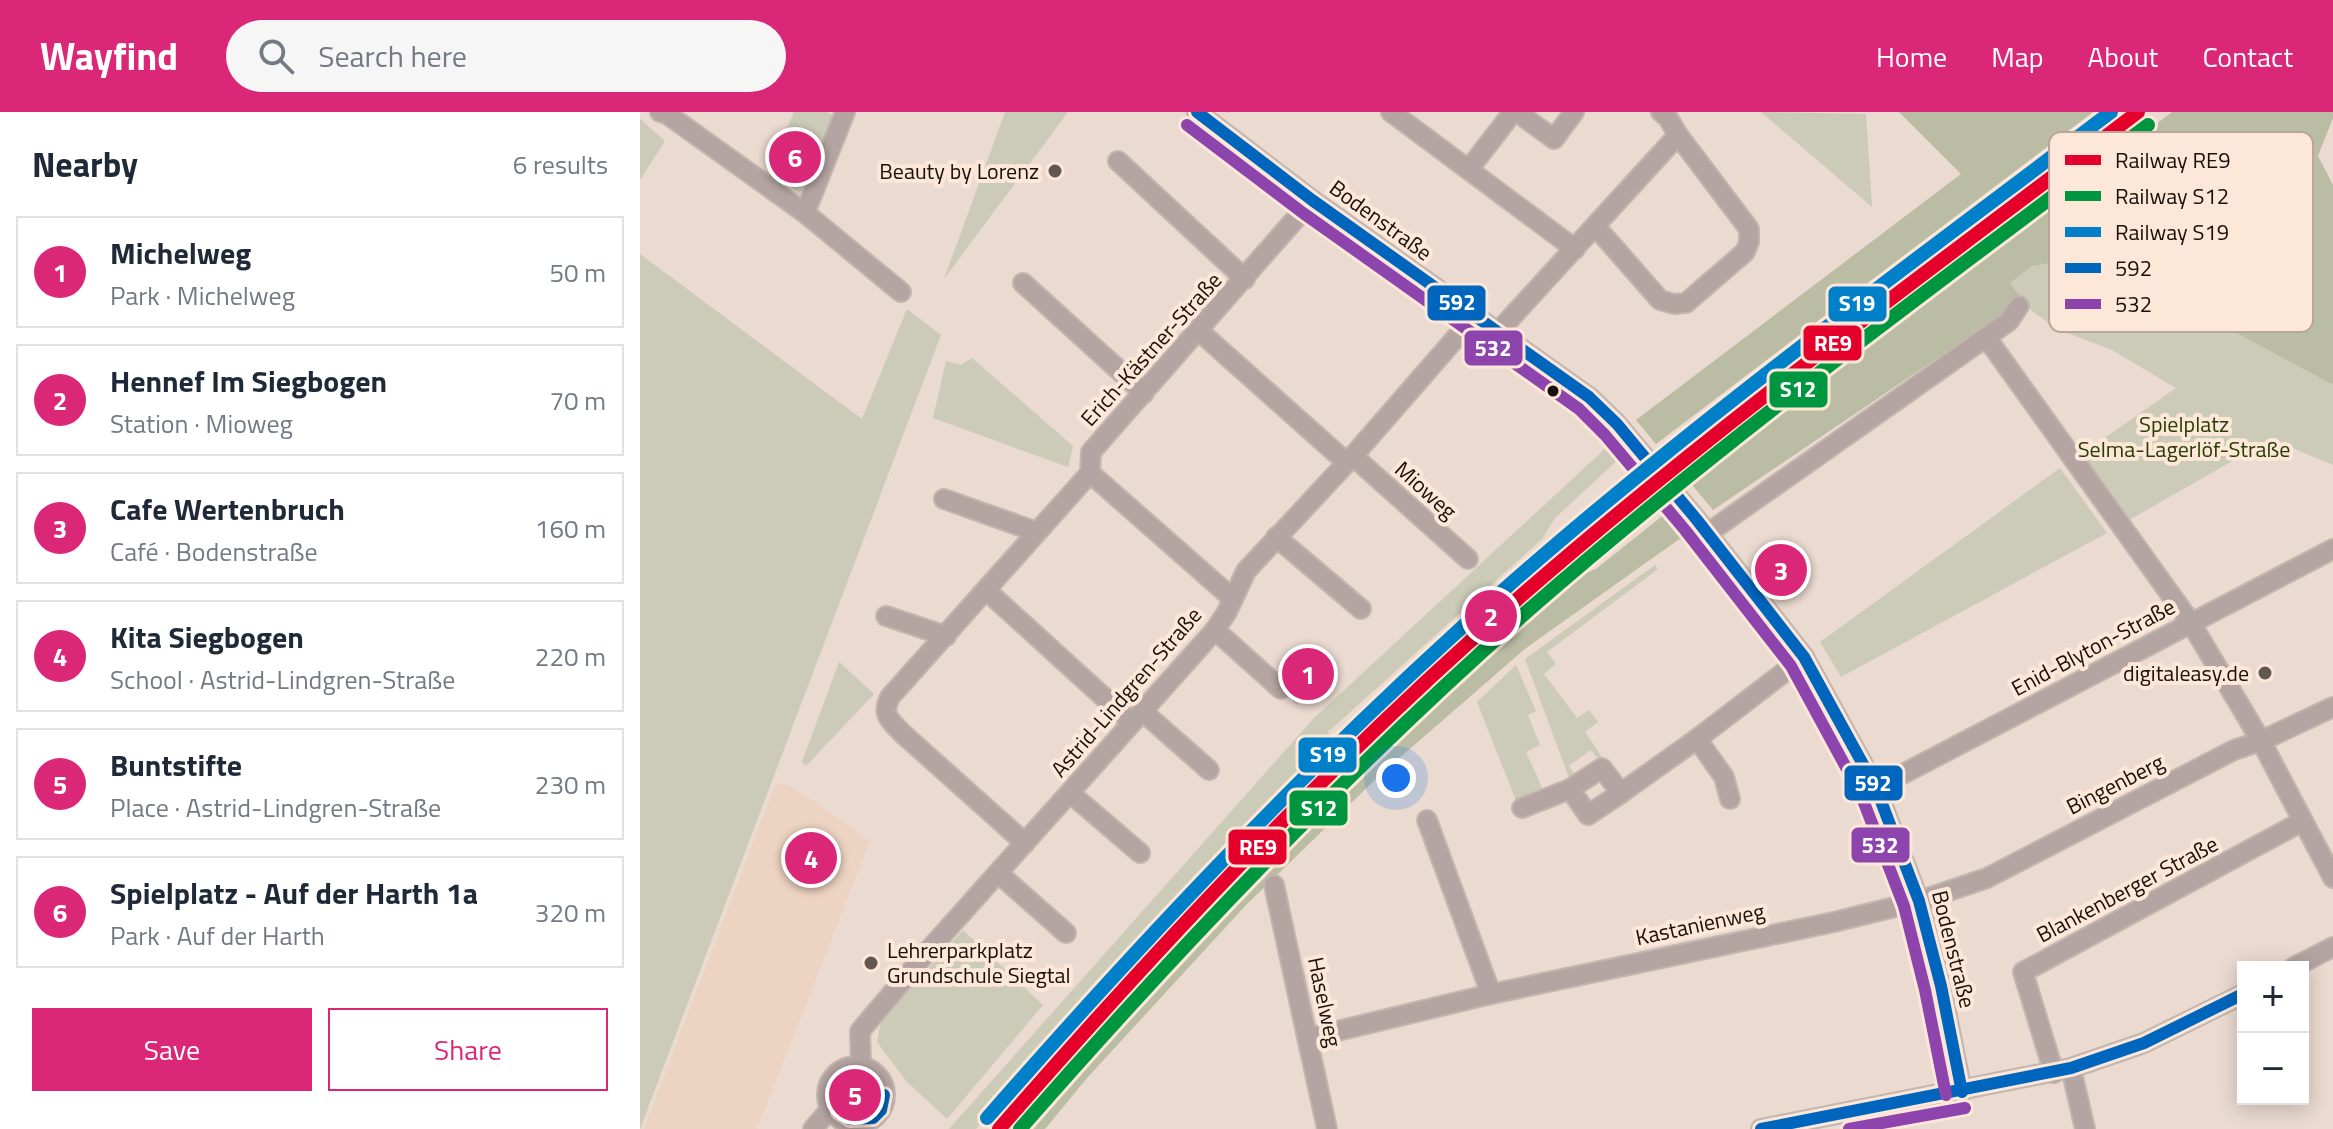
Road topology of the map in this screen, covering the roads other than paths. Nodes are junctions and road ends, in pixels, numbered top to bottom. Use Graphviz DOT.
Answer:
graph roads {
  1 [pos="845,112"];
  2 [pos="1197,112"];
  3 [pos="1391,112"];
  4 [pos="1515,112"];
  5 [pos="1574,112"];
  6 [pos="1661,112"];
  7 [pos="665,113"];
  8 [pos="1678,135"];
  9 [pos="1118,161"];
  10 [pos="1469,169"];
  11 [pos="1312,200"];
  12 [pos="805,213"];
  13 [pos="1596,227"];
  14 [pos="1575,249"];
  15 [pos="1245,279"];
  16 [pos="1023,283"];
  17 [pos="901,292"];
  18 [pos="2019,306"];
  19 [pos="1474,317"];
  20 [pos="1199,331"];
  21 [pos="1498,332"];
  22 [pos="1986,337"];
  23 [pos="1144,393"];
  24 [pos="1350,460"];
  25 [pos="1090,473"];
  26 [pos="944,499"];
  27 [pos="1702,527"];
  28 [pos="1037,532"];
  29 [pos="1276,537"];
  30 [pos="2333,549"];
  31 [pos="1468,559"];
  32 [pos="987,591"];
  33 [pos="1232,598"];
  34 [pos="1361,609"];
  35 [pos="886,616"];
  36 [pos="2191,623"];
  37 [pos="1215,630"];
  38 [pos="946,636"];
  39 [pos="1804,657"];
  40 [pos="1281,689"];
  41 [pos="2333,707"];
  42 [pos="1137,717"];
  43 [pos="1697,739"];
  44 [pos="2261,741"];
  45 [pos="1209,770"];
  46 [pos="1876,788"];
  47 [pos="1570,789"];
  48 [pos="1070,793"];
  49 [pos="1621,793"];
  50 [pos="1730,799"];
  51 [pos="1522,808"];
  52 [pos="1427,820"];
  53 [pos="2303,821"];
  54 [pos="1025,843"];
  55 [pos="1140,853"];
  56 [pos="998,873"];
  57 [pos="2333,878"];
  58 [pos="1274,885"];
  59 [pos="1919,901"];
  60 [pos="1066,933"];
  61 [pos="2333,947"];
  62 [pos="2306,961"];
  63 [pos="1491,994"];
  64 [pos="2237,997"];
  65 [pos="1308,1038"];
  66 [pos="861,1066"];
  67 [pos="2063,1070"];
  68 [pos="1962,1092"];
  69 [pos="835,1120"];
  70 [pos="1790,1126"];
  71 [pos="813,1129"];
  72 [pos="1327,1129"];
  73 [pos="1761,1129"];
  74 [pos="2085,1129"];
  1 -- 12 [label="street"];
  2 -- 11 [label="street, Bodenstraße"];
  3 -- 10 [label="street"];
  4 -- 5 [label="street"];
  4 -- 10 [label="street"];
  6 -- 8 [label="street"];
  7 -- 12 [label="street"];
  8 -- 13 [label="street"];
  8 -- 13 [label="street"];
  9 -- 15 [label="street"];
  10 -- 14 [label="street"];
  11 -- 15 [label="street, Erich-Kästner-Straße"];
  11 -- 19 [label="street, Bodenstraße"];
  12 -- 17 [label="street"];
  13 -- 14 [label="street"];
  14 -- 21 [label="street"];
  15 -- 20 [label="street, Erich-Kästner-Straße"];
  16 -- 23 [label="street"];
  18 -- 22 [label="street"];
  19 -- 21 [label="street, Bodenstraße"];
  19 -- 24 [label="street, Astrid-Lindgren-Straße"];
  20 -- 23 [label="street, Erich-Kästner-Straße"];
  20 -- 24 [label="street, Mioweg"];
  21 -- 27 [label="street, Bodenstraße"];
  22 -- 27 [label="street"];
  22 -- 36 [label="street"];
  23 -- 25 [label="street, Erich-Kästner-Straße"];
  24 -- 29 [label="street, Astrid-Lindgren-Straße"];
  24 -- 31 [label="street, Mioweg"];
  25 -- 28 [label="street, Erich-Kästner-Straße"];
  25 -- 33 [label="street"];
  26 -- 28 [label="street"];
  27 -- 39 [label="street, Bodenstraße"];
  28 -- 32 [label="street, Erich-Kästner-Straße"];
  29 -- 33 [label="street, Astrid-Lindgren-Straße"];
  29 -- 34 [label="street"];
  30 -- 36 [label="street, Enid-Blyton-Straße"];
  32 -- 38 [label="street, Erich-Kästner-Straße"];
  32 -- 42 [label="street"];
  33 -- 37 [label="street, Astrid-Lindgren-Straße"];
  35 -- 38 [label="street"];
  36 -- 44 [label="street"];
  36 -- 46 [label="street, Enid-Blyton-Straße"];
  37 -- 40 [label="street"];
  37 -- 42 [label="street, Astrid-Lindgren-Straße"];
  38 -- 54 [label="street, Erich-Kästner-Straße"];
  39 -- 43 [label="street"];
  39 -- 46 [label="street, Bodenstraße"];
  41 -- 44 [label="street, Bingenberg"];
  42 -- 45 [label="street"];
  42 -- 48 [label="street, Astrid-Lindgren-Straße"];
  43 -- 49 [label="street"];
  43 -- 50 [label="street"];
  44 -- 53 [label="street"];
  44 -- 59 [label="street, Bingenberg"];
  46 -- 59 [label="street, Bodenstraße"];
  47 -- 49 [label="street"];
  47 -- 49 [label="street"];
  47 -- 51 [label="street"];
  48 -- 54 [label="street, Astrid-Lindgren-Straße"];
  48 -- 55 [label="street"];
  52 -- 63 [label="street"];
  53 -- 57 [label="street"];
  53 -- 67 [label="street, Blankenberger Straße"];
  54 -- 56 [label="street, Astrid-Lindgren-Straße"];
  56 -- 60 [label="street"];
  56 -- 66 [label="street, Astrid-Lindgren-Straße"];
  58 -- 65 [label="street, Haselweg"];
  59 -- 63 [label="street, Kastanienweg"];
  59 -- 68 [label="street, Bodenstraße"];
  61 -- 62 [label="street"];
  63 -- 65 [label="street, Kastanienweg"];
  64 -- 67 [label="street"];
  65 -- 72 [label="street, Haselweg"];
  66 -- 69 [label="street"];
  66 -- 69 [label="street"];
  67 -- 68 [label="street"];
  67 -- 74 [label="street"];
  68 -- 70 [label="street"];
  69 -- 71 [label="street"];
  70 -- 73 [label="street"];
}
